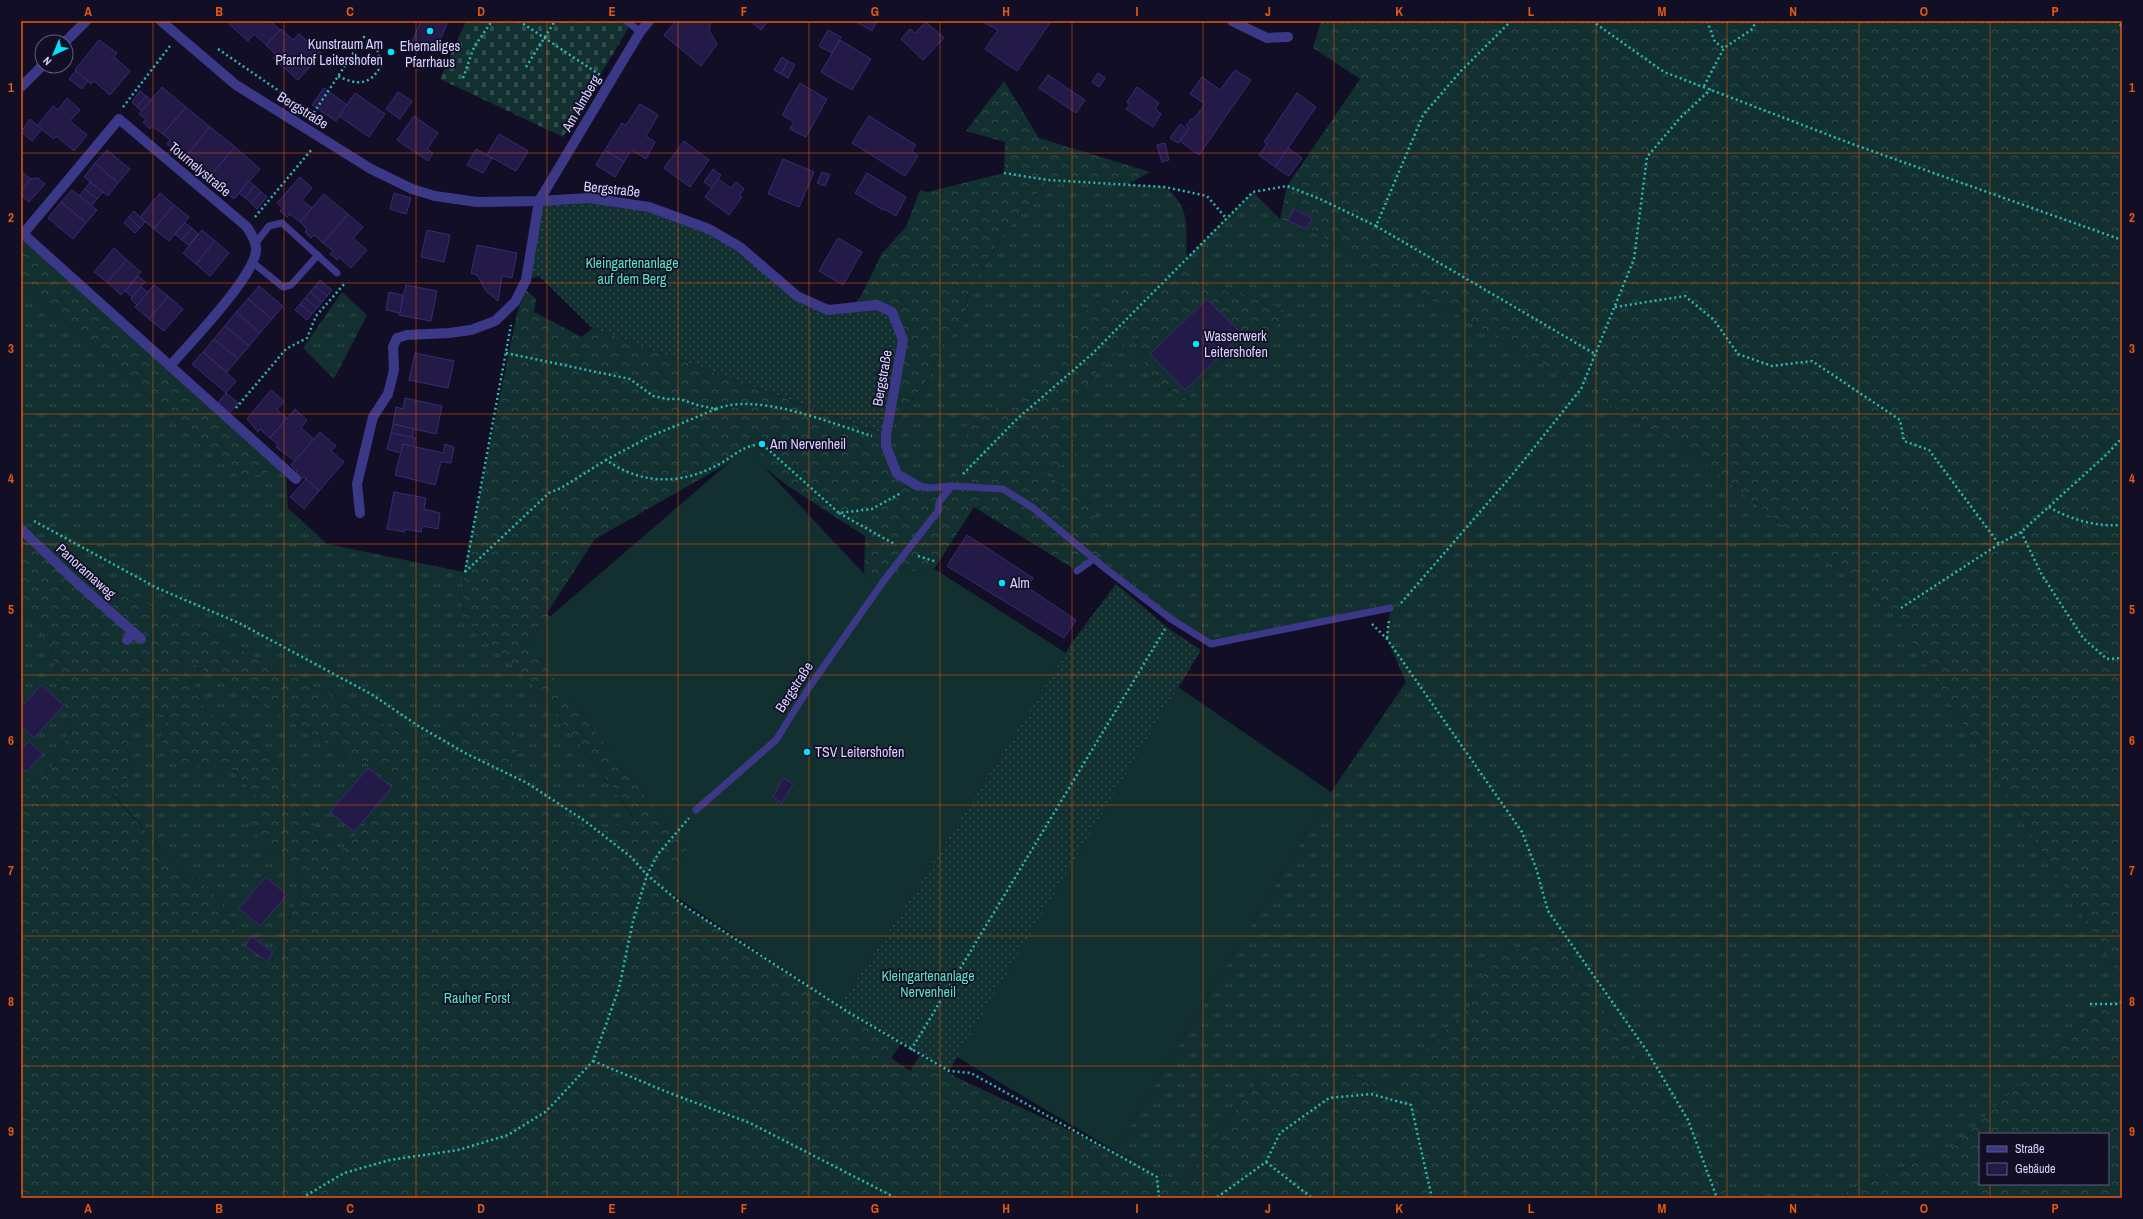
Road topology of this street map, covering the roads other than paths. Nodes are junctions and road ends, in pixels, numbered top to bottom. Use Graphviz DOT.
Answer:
graph roads {
  1 [pos="86,21"];
  2 [pos="161,21"];
  3 [pos="627,21"];
  4 [pos="649,21"];
  5 [pos="1232,21"];
  6 [pos="640,32"];
  7 [pos="73,34"];
  8 [pos="1288,37"];
  9 [pos="34,74"];
  10 [pos="21,87"];
  11 [pos="539,201"];
  12 [pos="22,233"];
  13 [pos="255,244"];
  14 [pos="318,255"];
  15 [pos="252,262"];
  16 [pos="337,273"];
  17 [pos="170,366"];
  18 [pos="296,479"];
  19 [pos="918,486"];
  20 [pos="952,486"];
  21 [pos="360,513"];
  22 [pos="21,529"];
  23 [pos="1094,559"];
  24 [pos="1077,571"];
  25 [pos="1390,608"];
  26 [pos="133,637"];
  27 [pos="696,810"];
  1 -- 7 [label="street"];
  2 -- 11 [label="street, Bergstraße"];
  3 -- 6 [label="lane"];
  4 -- 6 [label="street, Am Almberg"];
  5 -- 8 [label="street"];
  6 -- 11 [label="street, Am Almberg"];
  9 -- 10 [label="street"];
  11 -- 19 [label="street, Bergstraße"];
  11 -- 21 [label="street"];
  12 -- 13 [label="street, Tournelystraße"];
  12 -- 17 [label="street"];
  13 -- 14 [label="lane"];
  13 -- 15 [label="street"];
  14 -- 15 [label="lane"];
  14 -- 16 [label="lane"];
  15 -- 17 [label="street"];
  17 -- 18 [label="street"];
  19 -- 20 [label="lane"];
  20 -- 23 [label="lane"];
  20 -- 27 [label="lane, Bergstraße"];
  22 -- 26 [label="street, Panoramaweg"];
  23 -- 24 [label="lane"];
  23 -- 25 [label="lane"];
}
